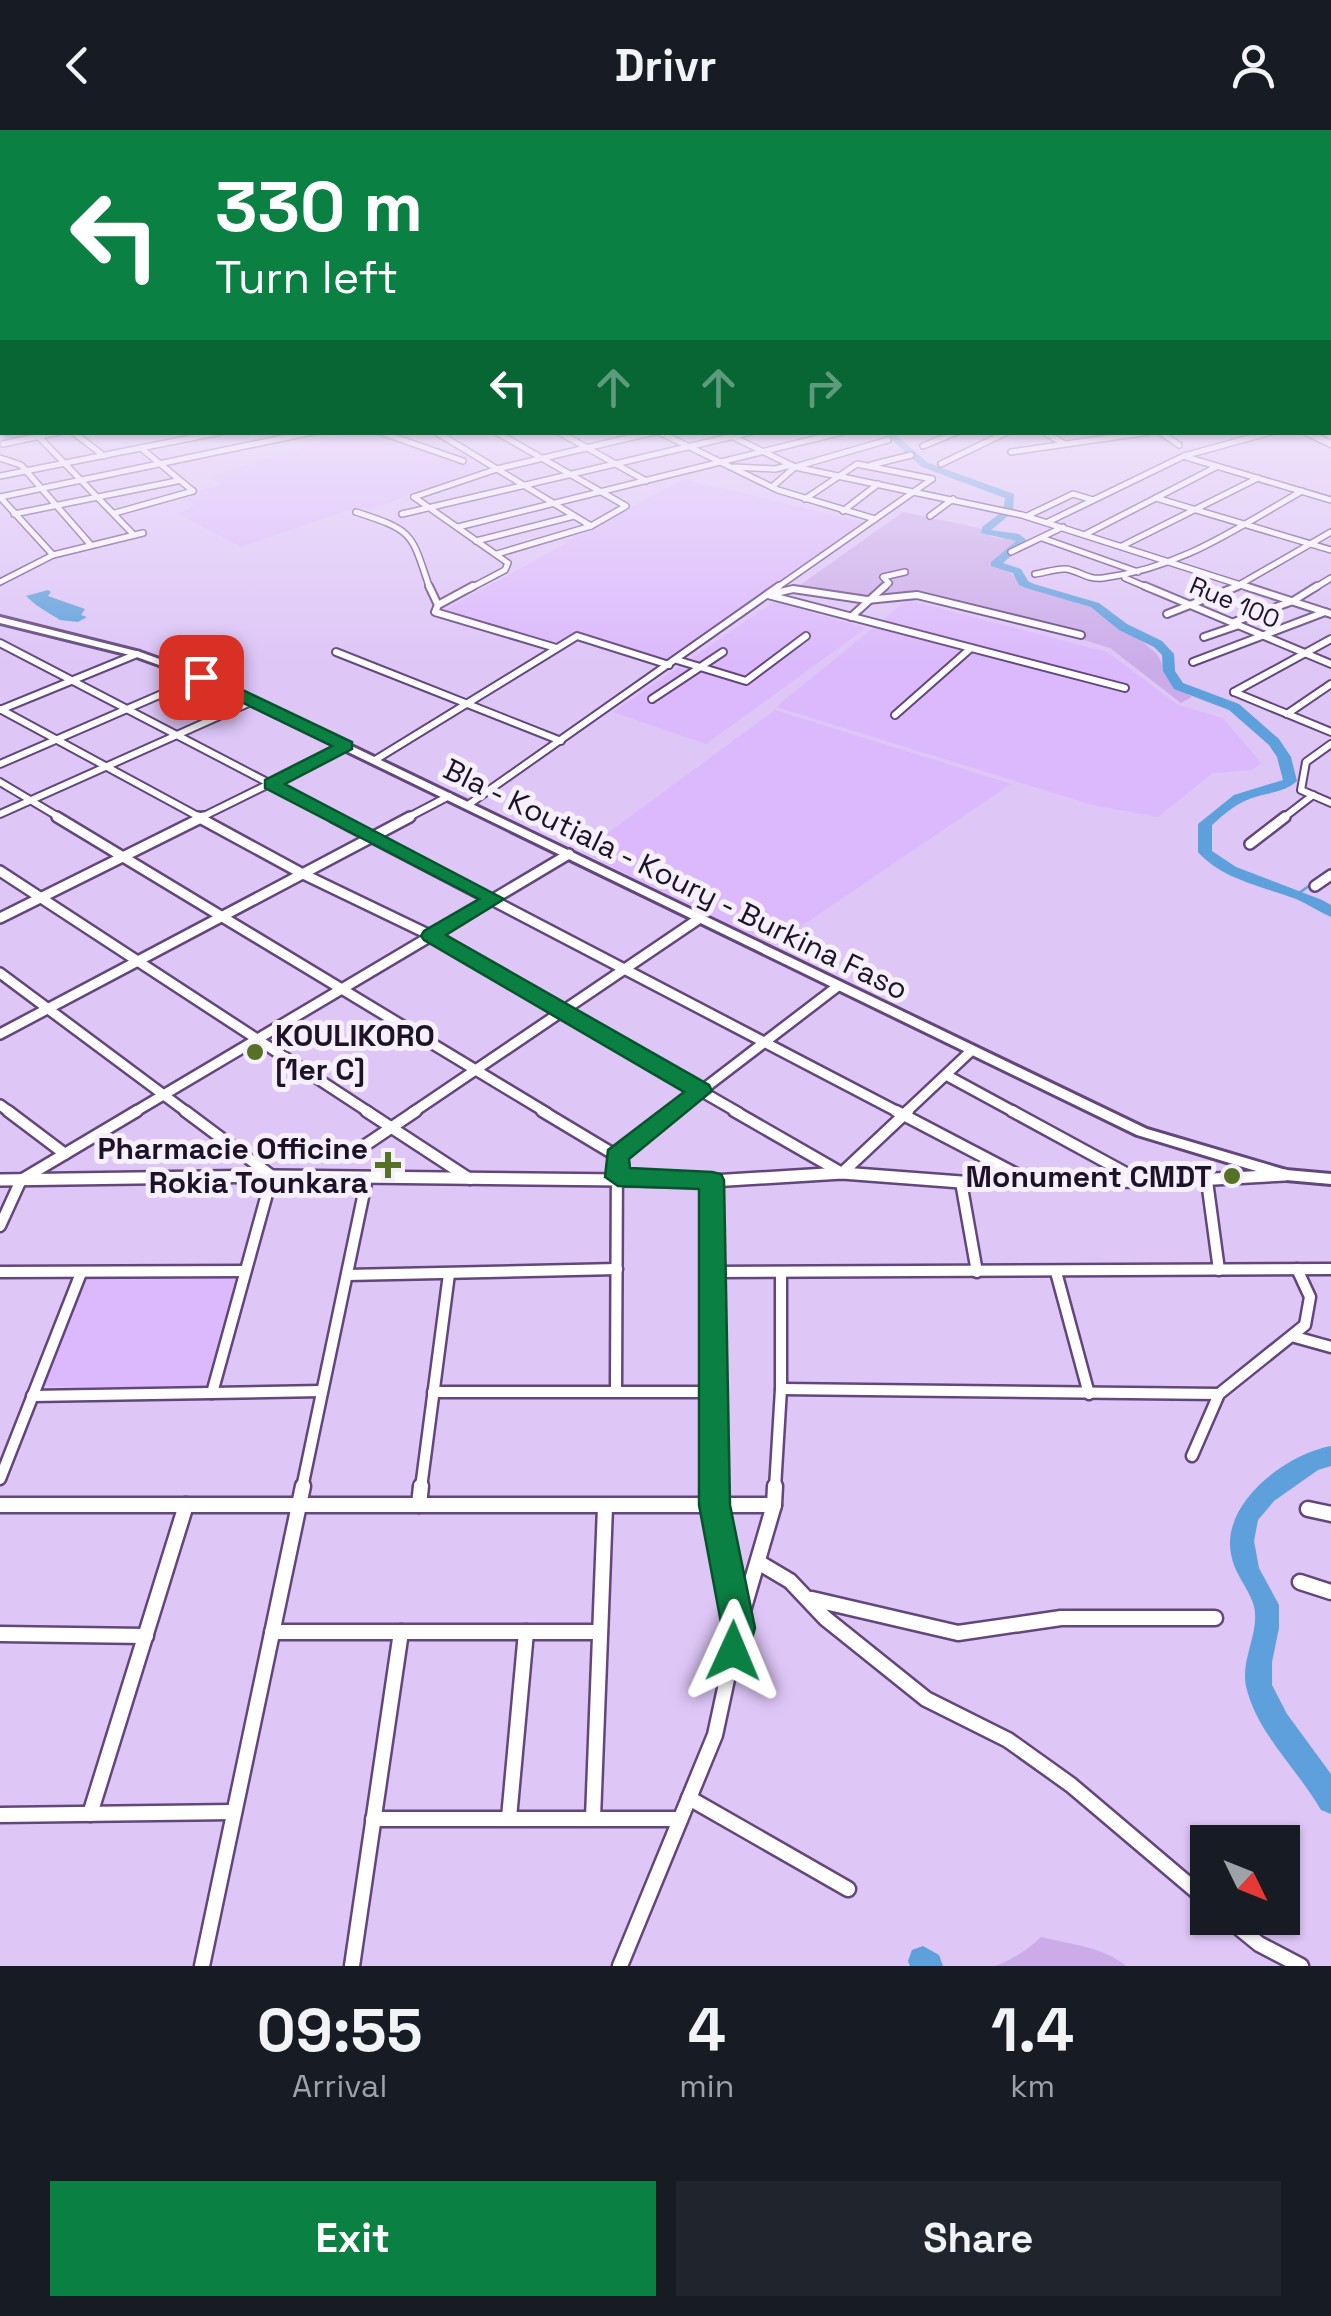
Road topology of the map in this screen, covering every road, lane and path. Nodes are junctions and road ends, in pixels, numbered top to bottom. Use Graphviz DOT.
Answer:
graph roads {
  1 [pos="44,493"];
  2 [pos="96,493"];
  3 [pos="122,493"];
  4 [pos="143,493"];
  5 [pos="188,493"];
  6 [pos="427,493"];
  7 [pos="495,493"];
  8 [pos="535,493"];
  9 [pos="597,493"];
  10 [pos="601,493"];
  11 [pos="786,493"];
  12 [pos="815,493"];
  13 [pos="867,493"];
  14 [pos="913,493"];
  15 [pos="923,493"];
  16 [pos="1109,493"];
  17 [pos="1166,493"];
  18 [pos="1230,493"];
  19 [pos="1301,493"];
  20 [pos="1304,493"];
  21 [pos="0,497"];
  22 [pos="101,497"];
  23 [pos="1156,498"];
  24 [pos="805,499"];
  25 [pos="953,499"];
  26 [pos="1094,500"];
  27 [pos="1331,500"];
  28 [pos="154,504"];
  29 [pos="554,504"];
  30 [pos="56,506"];
  31 [pos="429,508"];
  32 [pos="1196,510"];
  33 [pos="162,511"];
  34 [pos="844,511"];
  35 [pos="356,512"];
  36 [pos="115,513"];
  37 [pos="14,514"];
  38 [pos="402,514"];
  39 [pos="574,516"];
  40 [pos="930,516"];
  41 [pos="1025,516"];
  42 [pos="876,519"];
  43 [pos="1048,522"];
  44 [pos="1244,524"];
  45 [pos="458,526"];
  46 [pos="591,526"];
  47 [pos="1064,527"];
  48 [pos="1331,532"];
  49 [pos="143,533"];
  50 [pos="134,534"];
  51 [pos="1086,534"];
  52 [pos="1042,538"];
  53 [pos="476,541"];
  54 [pos="90,544"];
  55 [pos="1310,544"];
  56 [pos="1122,546"];
  57 [pos="1331,550"];
  58 [pos="1011,552"];
  59 [pos="498,554"];
  60 [pos="54,555"];
  61 [pos="1174,563"];
  62 [pos="905,572"];
  63 [pos="1142,573"];
  64 [pos="1034,574"];
  65 [pos="1123,577"];
  66 [pos="1331,578"];
  67 [pos="0,582"];
  68 [pos="1242,585"];
  69 [pos="768,595"];
  70 [pos="867,600"];
  71 [pos="1292,601"];
  72 [pos="438,605"];
  73 [pos="1192,606"];
  74 [pos="1328,613"];
  75 [pos="1167,614"];
  76 [pos="852,617"];
  77 [pos="0,620"];
  78 [pos="1236,624"];
  79 [pos="1081,635"];
  80 [pos="806,636"];
  81 [pos="1263,636"];
  82 [pos="1204,637"];
  83 [pos="1331,638"];
  84 [pos="0,643"];
  85 [pos="556,648"];
  86 [pos="972,648"];
  87 [pos="336,652"];
  88 [pos="723,652"];
  89 [pos="1304,653"];
  90 [pos="138,654"];
  91 [pos="1193,662"];
  92 [pos="673,663"];
  93 [pos="1331,664"];
  94 [pos="699,667"];
  95 [pos="201,677"];
  96 [pos="74,681"];
  97 [pos="1331,684"];
  98 [pos="1125,688"];
  99 [pos="652,699"];
  100 [pos="252,700"];
  101 [pos="466,704"];
  102 [pos="1,709"];
  103 [pos="127,709"];
  104 [pos="1287,714"];
  105 [pos="895,715"];
  106 [pos="1331,732"];
  107 [pos="177,735"];
  108 [pos="57,739"];
  109 [pos="562,742"];
  110 [pos="1331,744"];
  111 [pos="346,746"];
  112 [pos="375,760"];
  113 [pos="0,764"];
  114 [pos="106,766"];
  115 [pos="0,782"];
  116 [pos="272,784"];
  117 [pos="1312,795"];
  118 [pos="449,796"];
  119 [pos="30,800"];
  120 [pos="1331,803"];
  121 [pos="468,805"];
  122 [pos="0,814"];
  123 [pos="200,819"];
  124 [pos="371,836"];
  125 [pos="1250,844"];
  126 [pos="569,854"];
  127 [pos="124,856"];
  128 [pos="0,871"];
  129 [pos="300,873"];
  130 [pos="1331,875"];
  131 [pos="1315,886"];
  132 [pos="43,897"];
  133 [pos="494,899"];
  134 [pos="222,915"];
  135 [pos="0,918"];
  136 [pos="700,918"];
  137 [pos="432,936"];
  138 [pos="136,961"];
  139 [pos="626,968"];
  140 [pos="0,973"];
  141 [pos="838,986"];
  142 [pos="344,988"];
  143 [pos="47,1008"];
  144 [pos="562,1011"];
  145 [pos="0,1034"];
  146 [pos="257,1040"];
  147 [pos="766,1041"];
  148 [pos="972,1050"];
  149 [pos="477,1070"];
  150 [pos="946,1075"];
  151 [pos="700,1091"];
  152 [pos="163,1096"];
  153 [pos="0,1105"];
  154 [pos="906,1113"];
  155 [pos="390,1128"];
  156 [pos="362,1148"];
  157 [pos="65,1154"];
  158 [pos="617,1156"];
  159 [pos="842,1173"];
  160 [pos="1286,1175"];
  161 [pos="272,1176"];
  162 [pos="618,1177"];
  163 [pos="367,1178"];
  164 [pos="470,1179"];
  165 [pos="1331,1179"];
  166 [pos="0,1180"];
  167 [pos="21,1180"];
  168 [pos="712,1180"];
  169 [pos="1030,1181"];
  170 [pos="1124,1181"];
  171 [pos="1207,1181"];
  172 [pos="961,1182"];
  173 [pos="0,1226"];
  174 [pos="617,1269"];
  175 [pos="1297,1269"];
  176 [pos="1331,1269"];
  177 [pos="1218,1270"];
  178 [pos="246,1271"];
  179 [pos="0,1272"];
  180 [pos="712,1272"];
  181 [pos="977,1272"];
  182 [pos="1056,1272"];
  183 [pos="81,1273"];
  184 [pos="448,1274"];
  185 [pos="781,1274"];
  186 [pos="347,1275"];
  187 [pos="1294,1337"];
  188 [pos="1331,1347"];
  189 [pos="616,1389"];
  190 [pos="781,1389"];
  191 [pos="322,1391"];
  192 [pos="434,1392"];
  193 [pos="714,1392"];
  194 [pos="212,1393"];
  195 [pos="1089,1394"];
  196 [pos="1219,1394"];
  197 [pos="32,1396"];
  198 [pos="1192,1456"];
  199 [pos="0,1479"];
  200 [pos="298,1504"];
  201 [pos="186,1505"];
  202 [pos="419,1505"];
  203 [pos="715,1505"];
  204 [pos="774,1505"];
  205 [pos="0,1506"];
  206 [pos="605,1507"];
  207 [pos="1308,1509"];
  208 [pos="1331,1514"];
  209 [pos="758,1562"];
  210 [pos="1300,1582"];
  211 [pos="1331,1592"];
  212 [pos="809,1598"];
  213 [pos="1215,1618"];
  214 [pos="738,1628"];
  215 [pos="272,1632"];
  216 [pos="401,1632"];
  217 [pos="526,1632"];
  218 [pos="600,1632"];
  219 [pos="0,1634"];
  220 [pos="146,1636"];
  221 [pos="689,1798"];
  222 [pos="234,1812"];
  223 [pos="90,1814"];
  224 [pos="0,1815"];
  225 [pos="509,1818"];
  226 [pos="594,1818"];
  227 [pos="373,1819"];
  228 [pos="680,1820"];
  229 [pos="1190,1886"];
  230 [pos="848,1889"];
  231 [pos="1248,1935"];
  232 [pos="202,1966"];
  233 [pos="352,1966"];
  234 [pos="620,1966"];
  235 [pos="1301,1966"];
  1 -- 30 [label="street"];
  2 -- 22 [label="street"];
  3 -- 22 [label="street"];
  4 -- 28 [label="street"];
  5 -- 28 [label="street"];
  6 -- 31 [label="street"];
  7 -- 31 [label="street"];
  8 -- 29 [label="street"];
  9 -- 29 [label="street"];
  10 -- 46 [label="street"];
  11 -- 24 [label="street"];
  12 -- 24 [label="street"];
  13 -- 34 [label="street"];
  14 -- 42 [label="street"];
  15 -- 25 [label="street"];
  16 -- 26 [label="street"];
  17 -- 23 [label="street"];
  18 -- 32 [label="street"];
  19 -- 44 [label="street"];
  20 -- 27 [label="street"];
  21 -- 37 [label="street"];
  22 -- 30 [label="street"];
  22 -- 36 [label="street"];
  23 -- 32 [label="street"];
  23 -- 51 [label="street"];
  24 -- 34 [label="street"];
  25 -- 40 [label="street"];
  25 -- 41 [label="street"];
  26 -- 41 [label="street"];
  26 -- 43 [label="street"];
  28 -- 33 [label="street"];
  28 -- 36 [label="street"];
  29 -- 39 [label="street"];
  29 -- 45 [label="street"];
  30 -- 37 [label="street"];
  30 -- 54 [label="street"];
  31 -- 38 [label="street"];
  31 -- 45 [label="street"];
  32 -- 44 [label="street"];
  32 -- 56 [label="street"];
  34 -- 42 [label="street"];
  35 -- 72 [label="street"];
  36 -- 50 [label="street"];
  37 -- 60 [label="street"];
  39 -- 46 [label="street"];
  39 -- 53 [label="street"];
  41 -- 43 [label="street"];
  42 -- 69 [label="street"];
  43 -- 47 [label="street"];
  44 -- 55 [label="street"];
  44 -- 61 [label="street"];
  45 -- 53 [label="street"];
  46 -- 59 [label="street"];
  47 -- 51 [label="street"];
  47 -- 52 [label="street"];
  48 -- 55 [label="street"];
  49 -- 50 [label="street"];
  50 -- 54 [label="street"];
  51 -- 56 [label="street"];
  52 -- 58 [label="street"];
  52 -- 63 [label="street"];
  53 -- 59 [label="street"];
  54 -- 60 [label="street"];
  55 -- 57 [label="street"];
  55 -- 68 [label="street"];
  56 -- 61 [label="street"];
  59 -- 72 [label="street"];
  60 -- 67 [label="street"];
  61 -- 63 [label="street"];
  61 -- 68 [label="street"];
  62 -- 70 [label="street"];
  63 -- 65 [label="street"];
  64 -- 65 [label="street"];
  65 -- 73 [label="street, Rue 100"];
  66 -- 71 [label="street"];
  68 -- 71 [label="street"];
  68 -- 73 [label="street"];
  69 -- 70 [label="street"];
  69 -- 76 [label="street"];
  69 -- 92 [label="street"];
  70 -- 76 [label="street"];
  70 -- 79 [label="street"];
  71 -- 74 [label="street"];
  71 -- 78 [label="street"];
  72 -- 85 [label="street"];
  73 -- 75 [label="street"];
  73 -- 78 [label="street, Rue 100"];
  74 -- 81 [label="street"];
  76 -- 86 [label="street"];
  77 -- 90 [label="main road, Bla - Koutiala - Koury - Burkina Faso"];
  78 -- 81 [label="street, Rue 100"];
  78 -- 82 [label="street"];
  80 -- 94 [label="street"];
  81 -- 89 [label="street, Rue 100"];
  81 -- 91 [label="street"];
  83 -- 89 [label="street"];
  84 -- 96 [label="street"];
  85 -- 92 [label="street"];
  85 -- 101 [label="street"];
  86 -- 98 [label="street"];
  86 -- 105 [label="street"];
  87 -- 101 [label="street"];
  88 -- 94 [label="street"];
  89 -- 93 [label="street, Rue 100"];
  89 -- 104 [label="street"];
  90 -- 95 [label="main road, Bla - Koutiala - Koury - Burkina Faso"];
  90 -- 96 [label="street"];
  92 -- 94 [label="street"];
  92 -- 109 [label="street"];
  94 -- 99 [label="street"];
  95 -- 100 [label="main road, Bla - Koutiala - Koury - Burkina Faso"];
  95 -- 103 [label="street"];
  96 -- 102 [label="street"];
  96 -- 103 [label="street"];
  97 -- 104 [label="street"];
  100 -- 107 [label="street"];
  100 -- 111 [label="main road, Bla - Koutiala - Koury - Burkina Faso"];
  101 -- 109 [label="street"];
  101 -- 112 [label="street"];
  102 -- 108 [label="street"];
  103 -- 107 [label="street"];
  103 -- 108 [label="street"];
  104 -- 106 [label="street"];
  107 -- 114 [label="street"];
  107 -- 116 [label="street"];
  108 -- 113 [label="street"];
  108 -- 114 [label="street"];
  109 -- 121 [label="street"];
  110 -- 117 [label="street"];
  111 -- 112 [label="main road, Bla - Koutiala - Koury - Burkina Faso"];
  111 -- 116 [label="street"];
  112 -- 118 [label="main road, Bla - Koutiala - Koury - Burkina Faso"];
  114 -- 119 [label="street"];
  114 -- 123 [label="street"];
  115 -- 119 [label="street"];
  116 -- 123 [label="street"];
  116 -- 124 [label="street"];
  117 -- 120 [label="street"];
  117 -- 125 [label="street"];
  118 -- 121 [label="main road, Bla - Koutiala - Koury - Burkina Faso"];
  118 -- 124 [label="street"];
  119 -- 122 [label="street"];
  119 -- 127 [label="street"];
  121 -- 126 [label="main road, Bla - Koutiala - Koury - Burkina Faso"];
  123 -- 127 [label="street"];
  123 -- 129 [label="street"];
  124 -- 129 [label="street"];
  124 -- 133 [label="street"];
  126 -- 133 [label="street"];
  126 -- 136 [label="main road, Bla - Koutiala - Koury - Burkina Faso"];
  127 -- 132 [label="street"];
  127 -- 134 [label="street"];
  128 -- 132 [label="street"];
  129 -- 134 [label="street"];
  129 -- 137 [label="street"];
  130 -- 131 [label="street"];
  132 -- 135 [label="street"];
  132 -- 138 [label="street"];
  133 -- 137 [label="street"];
  133 -- 139 [label="street"];
  134 -- 138 [label="street"];
  134 -- 142 [label="street"];
  136 -- 139 [label="street"];
  136 -- 141 [label="main road, Bla - Koutiala - Koury - Burkina Faso"];
  137 -- 142 [label="street"];
  137 -- 144 [label="street"];
  138 -- 143 [label="street"];
  138 -- 146 [label="street"];
  139 -- 144 [label="street"];
  139 -- 147 [label="street"];
  140 -- 143 [label="street"];
  141 -- 147 [label="street"];
  141 -- 148 [label="main road, Bla - Koutiala - Koury - Burkina Faso"];
  142 -- 146 [label="street"];
  142 -- 149 [label="street"];
  143 -- 145 [label="street"];
  143 -- 152 [label="street"];
  144 -- 149 [label="street"];
  144 -- 151 [label="street"];
  146 -- 152 [label="street"];
  146 -- 155 [label="street"];
  147 -- 151 [label="street"];
  147 -- 154 [label="street"];
  148 -- 150 [label="street"];
  148 -- 160 [label="main road, Bla - Koutiala - Koury - Burkina Faso"];
  149 -- 155 [label="street"];
  149 -- 158 [label="street"];
  150 -- 154 [label="street"];
  150 -- 170 [label="street"];
  151 -- 158 [label="street"];
  151 -- 159 [label="street"];
  152 -- 157 [label="street"];
  152 -- 161 [label="street"];
  153 -- 157 [label="street"];
  154 -- 159 [label="street"];
  154 -- 169 [label="street"];
  155 -- 156 [label="street"];
  155 -- 164 [label="street"];
  157 -- 167 [label="street"];
  158 -- 162 [label="street"];
  159 -- 168 [label="street"];
  159 -- 172 [label="street"];
  160 -- 165 [label="main road, Bla - Koutiala - Koury - Burkina Faso"];
  160 -- 171 [label="street"];
  161 -- 163 [label="street"];
  161 -- 167 [label="street"];
  161 -- 178 [label="street"];
  162 -- 164 [label="street"];
  162 -- 168 [label="street"];
  162 -- 174 [label="street"];
  163 -- 164 [label="street"];
  163 -- 186 [label="street"];
  166 -- 167 [label="street"];
  167 -- 173 [label="street"];
  168 -- 180 [label="street"];
  169 -- 170 [label="street"];
  169 -- 172 [label="street"];
  170 -- 171 [label="street"];
  171 -- 177 [label="street"];
  172 -- 181 [label="street"];
  174 -- 184 [label="street"];
  174 -- 189 [label="street"];
  175 -- 176 [label="street"];
  175 -- 177 [label="street"];
  175 -- 187 [label="street"];
  177 -- 182 [label="street"];
  178 -- 183 [label="street"];
  178 -- 194 [label="street"];
  179 -- 183 [label="street"];
  180 -- 185 [label="street"];
  180 -- 193 [label="street"];
  181 -- 182 [label="street"];
  181 -- 185 [label="street"];
  182 -- 195 [label="street"];
  183 -- 197 [label="street"];
  184 -- 186 [label="street"];
  184 -- 192 [label="street"];
  185 -- 190 [label="street"];
  186 -- 191 [label="street"];
  187 -- 188 [label="street"];
  187 -- 196 [label="street"];
  189 -- 192 [label="street"];
  189 -- 193 [label="street"];
  190 -- 195 [label="street"];
  190 -- 204 [label="street"];
  191 -- 194 [label="street"];
  191 -- 200 [label="street"];
  192 -- 202 [label="street"];
  193 -- 203 [label="street"];
  194 -- 197 [label="street"];
  195 -- 196 [label="street"];
  196 -- 198 [label="street"];
  197 -- 199 [label="street"];
  200 -- 201 [label="street"];
  200 -- 202 [label="street"];
  200 -- 215 [label="street"];
  201 -- 205 [label="street"];
  201 -- 220 [label="street"];
  202 -- 206 [label="street"];
  203 -- 204 [label="street"];
  203 -- 206 [label="street"];
  203 -- 214 [label="street"];
  204 -- 209 [label="street"];
  206 -- 218 [label="street"];
  207 -- 208 [label="street"];
  209 -- 212 [label="street"];
  209 -- 214 [label="street"];
  210 -- 211 [label="street"];
  212 -- 213 [label="street"];
  212 -- 229 [label="street"];
  214 -- 221 [label="street"];
  215 -- 216 [label="street"];
  215 -- 222 [label="street"];
  216 -- 217 [label="street"];
  216 -- 227 [label="street"];
  217 -- 218 [label="street"];
  217 -- 225 [label="street"];
  218 -- 226 [label="street"];
  219 -- 220 [label="street"];
  220 -- 223 [label="street"];
  221 -- 228 [label="street"];
  221 -- 230 [label="street"];
  222 -- 223 [label="street"];
  222 -- 232 [label="street"];
  223 -- 224 [label="street"];
  225 -- 226 [label="street"];
  225 -- 227 [label="street"];
  226 -- 228 [label="street"];
  227 -- 233 [label="street"];
  228 -- 234 [label="street"];
  231 -- 235 [label="street"];
}
